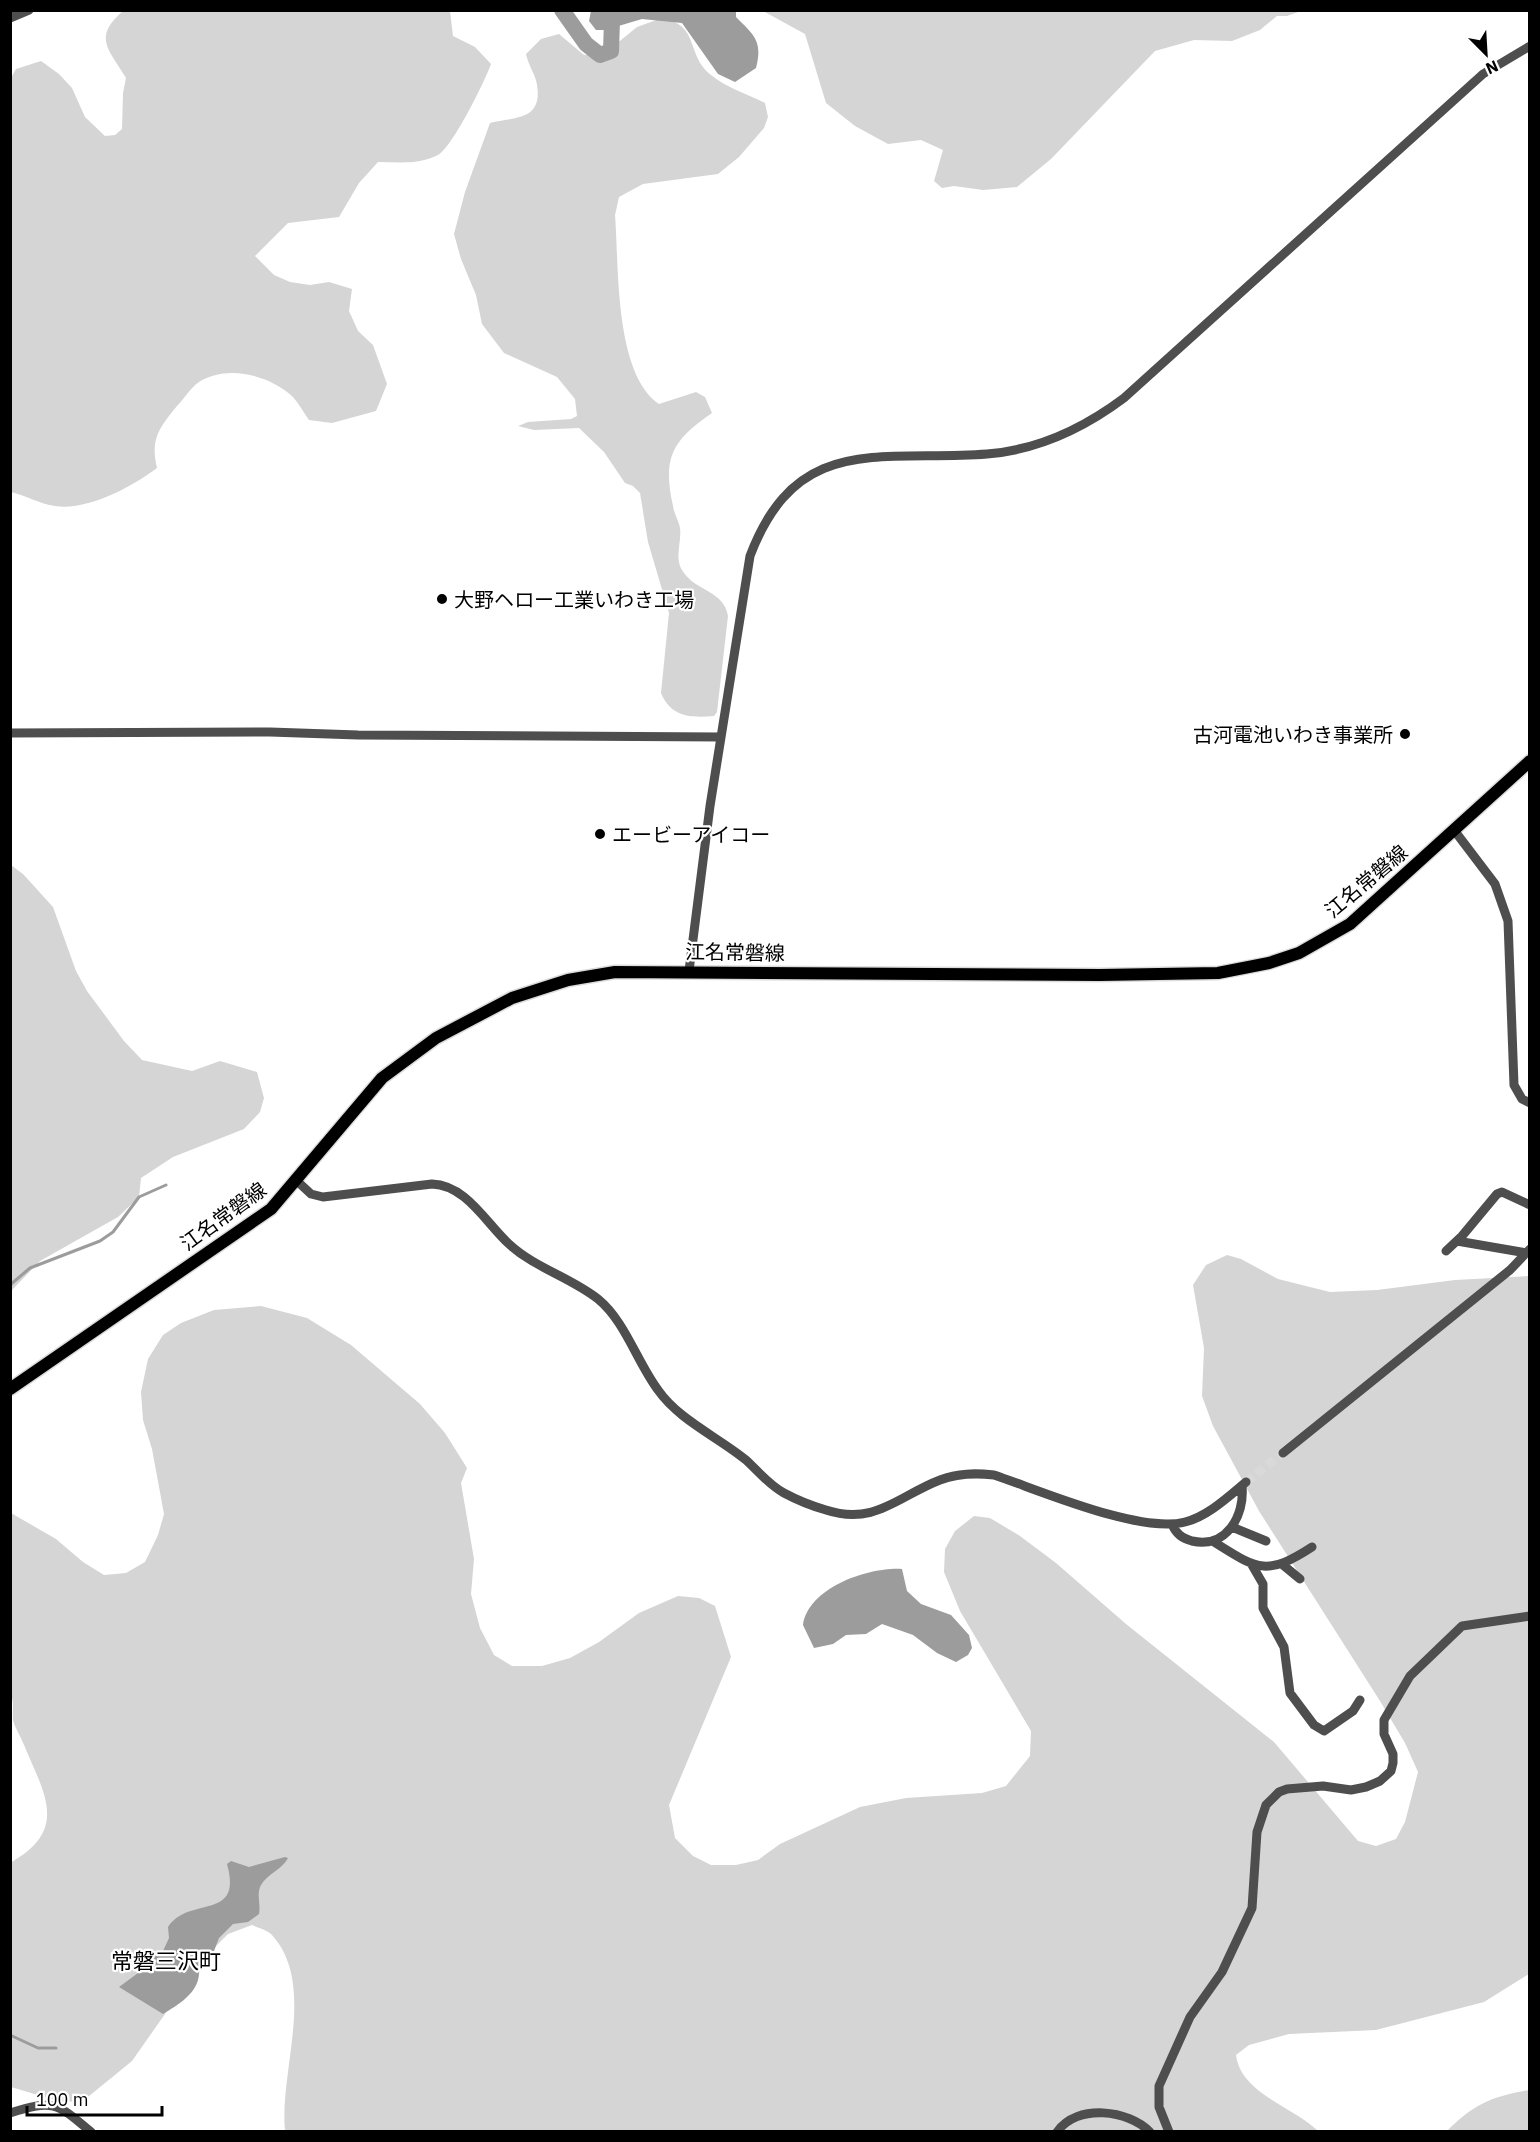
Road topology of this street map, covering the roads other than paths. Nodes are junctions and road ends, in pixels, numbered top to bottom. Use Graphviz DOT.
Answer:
graph roads {
  1 [pos="29,10"];
  2 [pos="10,18"];
  3 [pos="1530,46"];
  4 [pos="10,733"];
  5 [pos="721,737"];
  6 [pos="1530,761"];
  7 [pos="1454,830"];
  8 [pos="689,971"];
  9 [pos="1530,1104"];
  10 [pos="297,1181"];
  11 [pos="1530,1205"];
  12 [pos="1457,1241"];
  13 [pos="1446,1251"];
  14 [pos="1528,1255"];
  15 [pos="10,1389"];
  16 [pos="1282,1453"];
  17 [pos="1172,1524"];
  18 [pos="1232,1527"];
  19 [pos="1266,1541"];
  20 [pos="1214,1542"];
  21 [pos="1312,1547"];
  22 [pos="1283,1564"];
  23 [pos="1252,1565"];
  24 [pos="1300,1579"];
  25 [pos="1530,1616"];
  26 [pos="1360,1700"];
  27 [pos="10,2113"];
  28 [pos="91,2132"];
  29 [pos="1057,2132"];
  30 [pos="1150,2132"];
  31 [pos="1169,2132"];
  1 -- 2 [label="street"];
  3 -- 5 [label="street"];
  4 -- 5 [label="street"];
  5 -- 8 [label="street"];
  6 -- 7 [label="main road, 江名常磐線"];
  7 -- 8 [label="main road, 江名常磐線"];
  7 -- 9 [label="street"];
  8 -- 10 [label="main road, 江名常磐線"];
  10 -- 15 [label="main road, 江名常磐線"];
  10 -- 17 [label="street"];
  11 -- 12 [label="street"];
  12 -- 13 [label="street"];
  12 -- 14 [label="street"];
  14 -- 16 [label="street"];
  17 -- 18 [label="street"];
  17 -- 20 [label="street"];
  18 -- 19 [label="street"];
  18 -- 20 [label="street"];
  20 -- 23 [label="street"];
  21 -- 22 [label="street"];
  22 -- 23 [label="street"];
  22 -- 24 [label="street"];
  23 -- 26 [label="street"];
  25 -- 31 [label="street"];
  27 -- 28 [label="street"];
  29 -- 30 [label="street"];
}
